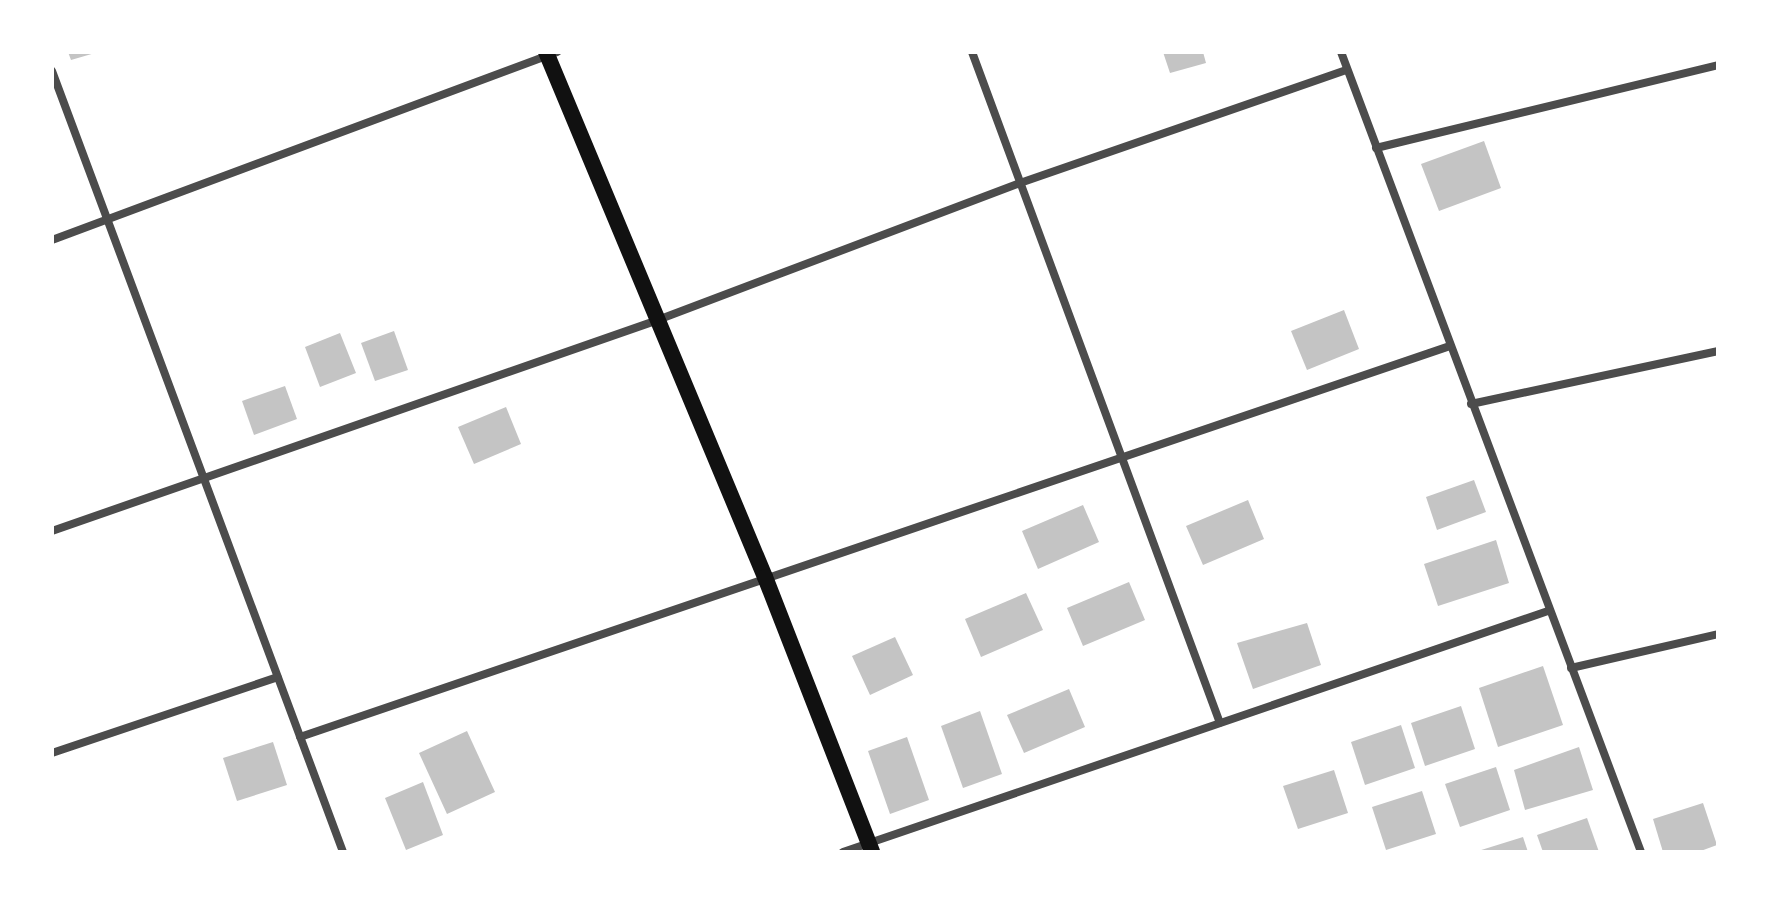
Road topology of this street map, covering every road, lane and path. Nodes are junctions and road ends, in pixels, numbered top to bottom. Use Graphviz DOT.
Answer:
graph roads {
  1 [pos="972,52"];
  2 [pos="1341,52"];
  3 [pos="550,53"];
  4 [pos="1718,65"];
  5 [pos="1347,70"];
  6 [pos="52,71"];
  7 [pos="1376,148"];
  8 [pos="1020,183"];
  9 [pos="107,219"];
  10 [pos="52,240"];
  11 [pos="655,321"];
  12 [pos="1450,346"];
  13 [pos="1718,351"];
  14 [pos="1471,404"];
  15 [pos="1121,456"];
  16 [pos="203,476"];
  17 [pos="52,531"];
  18 [pos="765,577"];
  19 [pos="1548,611"];
  20 [pos="1718,634"];
  21 [pos="1571,668"];
  22 [pos="278,677"];
  23 [pos="1220,723"];
  24 [pos="300,737"];
  25 [pos="52,753"];
  26 [pos="870,848"];
  27 [pos="343,852"];
  28 [pos="843,852"];
  29 [pos="1641,852"];
  1 -- 8 [label="street"];
  2 -- 5 [label="street"];
  3 -- 9 [label="street"];
  3 -- 11 [label="main road"];
  4 -- 7 [label="street"];
  5 -- 7 [label="street"];
  5 -- 8 [label="street"];
  6 -- 9 [label="street"];
  7 -- 12 [label="street"];
  8 -- 11 [label="street"];
  8 -- 15 [label="street"];
  9 -- 10 [label="street"];
  9 -- 16 [label="street"];
  11 -- 16 [label="street"];
  11 -- 18 [label="main road"];
  12 -- 14 [label="street"];
  12 -- 15 [label="street"];
  13 -- 14 [label="street"];
  14 -- 19 [label="street"];
  15 -- 18 [label="street"];
  15 -- 23 [label="street"];
  16 -- 17 [label="street"];
  16 -- 22 [label="street"];
  18 -- 24 [label="street"];
  18 -- 26 [label="main road"];
  19 -- 21 [label="street"];
  19 -- 23 [label="street"];
  20 -- 21 [label="street"];
  21 -- 29 [label="street"];
  22 -- 24 [label="street"];
  22 -- 25 [label="street"];
  23 -- 26 [label="street"];
  24 -- 27 [label="street"];
  26 -- 28 [label="street"];
}
